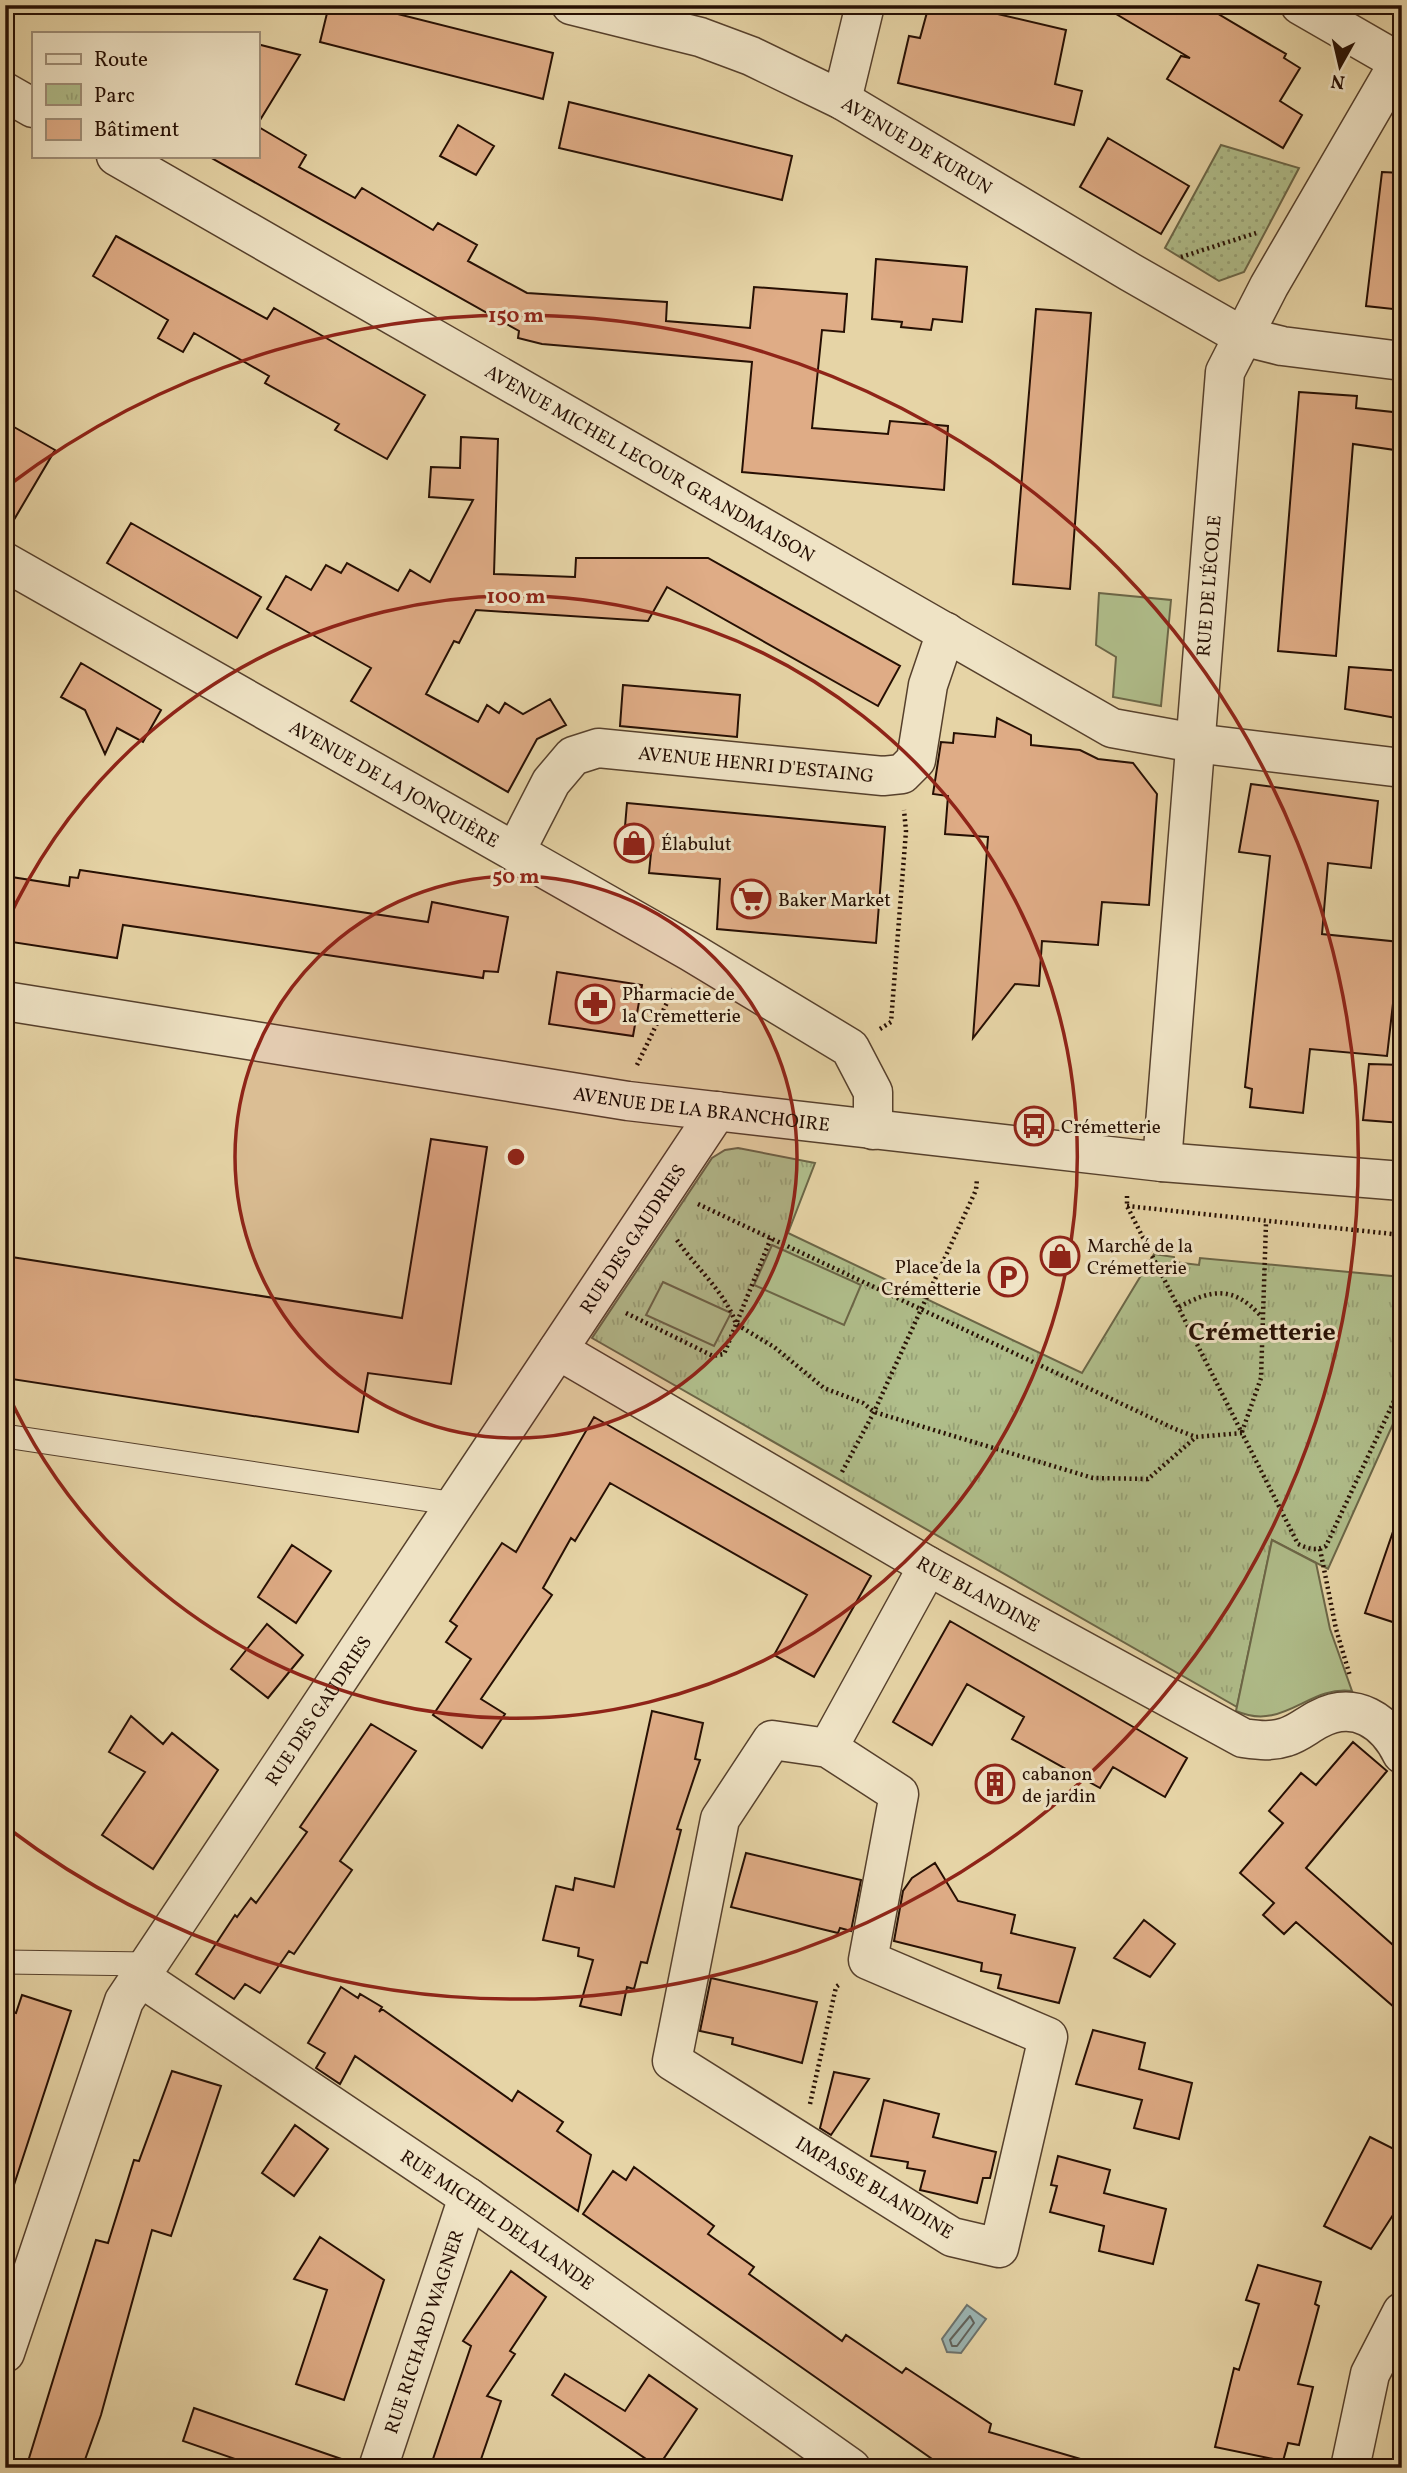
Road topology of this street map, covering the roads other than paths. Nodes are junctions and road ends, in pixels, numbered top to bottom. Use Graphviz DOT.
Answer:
graph roads {
  1 [pos="571,5"];
  2 [pos="864,5"];
  3 [pos="1300,5"];
  4 [pos="1400,60"];
  5 [pos="5,92"];
  6 [pos="842,100"];
  7 [pos="32,107"];
  8 [pos="119,158"];
  9 [pos="1242,335"];
  10 [pos="1402,360"];
  11 [pos="5,562"];
  12 [pos="947,632"];
  13 [pos="1195,743"];
  14 [pos="1402,768"];
  15 [pos="515,852"];
  16 [pos="5,1001"];
  17 [pos="717,1111"];
  18 [pos="873,1130"];
  19 [pos="1146,1160"];
  20 [pos="1402,1181"];
  21 [pos="558,1350"];
  22 [pos="5,1436"];
  23 [pos="456,1504"];
  24 [pos="928,1566"];
  25 [pos="828,1748"];
  26 [pos="1402,1754"];
  27 [pos="5,1962"];
  28 [pos="144,1971"];
  29 [pos="468,2197"];
  30 [pos="1402,2312"];
  31 [pos="5,2353"];
  32 [pos="378,2468"];
  33 [pos="851,2468"];
  34 [pos="1350,2468"];
  1 -- 6 [label="street, AVENUE DE KURUN"];
  2 -- 6 [label="street"];
  3 -- 4 [label="street"];
  4 -- 9 [label="street, RUE DE L'ÉCOLE"];
  5 -- 7 [label="street"];
  6 -- 9 [label="street, AVENUE DE KURUN"];
  8 -- 12 [label="street, AVENUE MICHEL LECOUR GRANDMAISON"];
  9 -- 10 [label="street, AVENUE DE KURUN"];
  9 -- 13 [label="street, RUE DE L'ÉCOLE"];
  11 -- 15 [label="street, AVENUE DE LA JONQUIÈRE"];
  12 -- 13 [label="street, AVENUE MICHEL LECOUR GRANDMAISON"];
  12 -- 15 [label="street, AVENUE HENRI D'ESTAING"];
  13 -- 14 [label="street, AVENUE MICHEL LECOUR GRANDMAISON"];
  13 -- 19 [label="street, RUE DE L'ÉCOLE"];
  15 -- 18 [label="street, AVENUE DE LA JONQUIÈRE"];
  16 -- 17 [label="street, AVENUE DE LA BRANCHOIRE"];
  17 -- 18 [label="street, AVENUE DE LA BRANCHOIRE"];
  17 -- 21 [label="street, RUE DES GAUDRIES"];
  18 -- 19 [label="street, AVENUE DE LA BRANCHOIRE"];
  19 -- 20 [label="street, AVENUE DE LA BRANCHOIRE"];
  21 -- 23 [label="street, RUE DES GAUDRIES"];
  21 -- 24 [label="street, RUE BLANDINE"];
  22 -- 23 [label="lane"];
  23 -- 28 [label="street, RUE DES GAUDRIES"];
  24 -- 25 [label="street"];
  24 -- 26 [label="street, RUE BLANDINE"];
  25 -- 25 [label="street, IMPASSE BLANDINE"];
  27 -- 28 [label="lane"];
  28 -- 29 [label="street, RUE MICHEL DELALANDE"];
  28 -- 31 [label="street, RUE DES GAUDRIES"];
  29 -- 32 [label="street, RUE RICHARD WAGNER"];
  29 -- 33 [label="street, RUE MICHEL DELALANDE"];
  30 -- 34 [label="street"];
}
